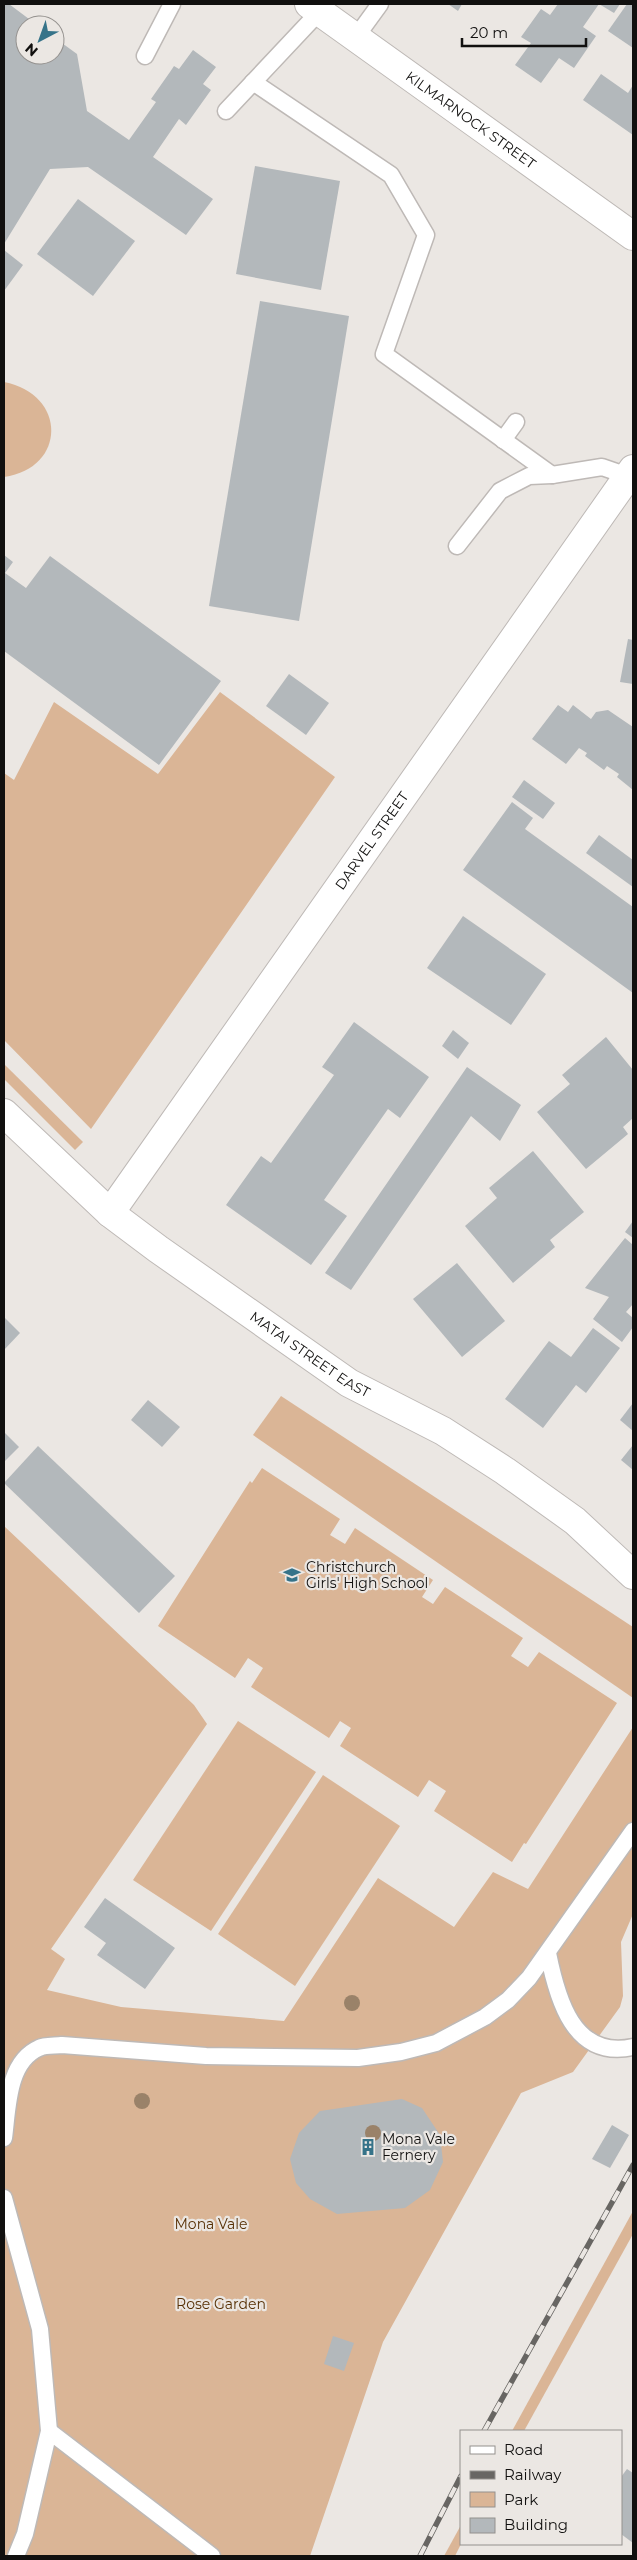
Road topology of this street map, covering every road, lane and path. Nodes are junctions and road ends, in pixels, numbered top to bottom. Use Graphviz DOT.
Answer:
graph roads {
  1 [pos="172,4"];
  2 [pos="380,4"];
  3 [pos="314,8"];
  4 [pos="356,37"];
  5 [pos="145,56"];
  6 [pos="253,82"];
  7 [pos="226,111"];
  8 [pos="633,236"];
  9 [pos="516,422"];
  10 [pos="503,440"];
  11 [pos="631,473"];
  12 [pos="552,475"];
  13 [pos="457,546"];
  14 [pos="4,1113"];
  15 [pos="110,1213"];
  16 [pos="633,1574"];
  17 [pos="633,1832"];
  18 [pos="548,1952"];
  19 [pos="633,2047"];
  20 [pos="4,2138"];
  21 [pos="4,2198"];
  22 [pos="49,2431"];
  23 [pos="16,2556"];
  24 [pos="212,2556"];
  1 -- 5 [label="lane"];
  2 -- 4 [label="lane"];
  3 -- 4 [label="street, KILMARNOCK STREET"];
  3 -- 6 [label="lane"];
  4 -- 8 [label="street, KILMARNOCK STREET"];
  6 -- 7 [label="lane"];
  6 -- 10 [label="lane"];
  9 -- 10 [label="lane"];
  10 -- 12 [label="lane"];
  11 -- 12 [label="lane"];
  11 -- 15 [label="street, DARVEL STREET"];
  12 -- 13 [label="lane"];
  14 -- 15 [label="street, MATAI STREET EAST"];
  15 -- 16 [label="street, MATAI STREET EAST"];
  17 -- 18 [label="lane"];
  18 -- 19 [label="lane"];
  18 -- 20 [label="lane"];
  21 -- 22 [label="lane"];
  22 -- 23 [label="lane"];
  22 -- 24 [label="lane"];
}
